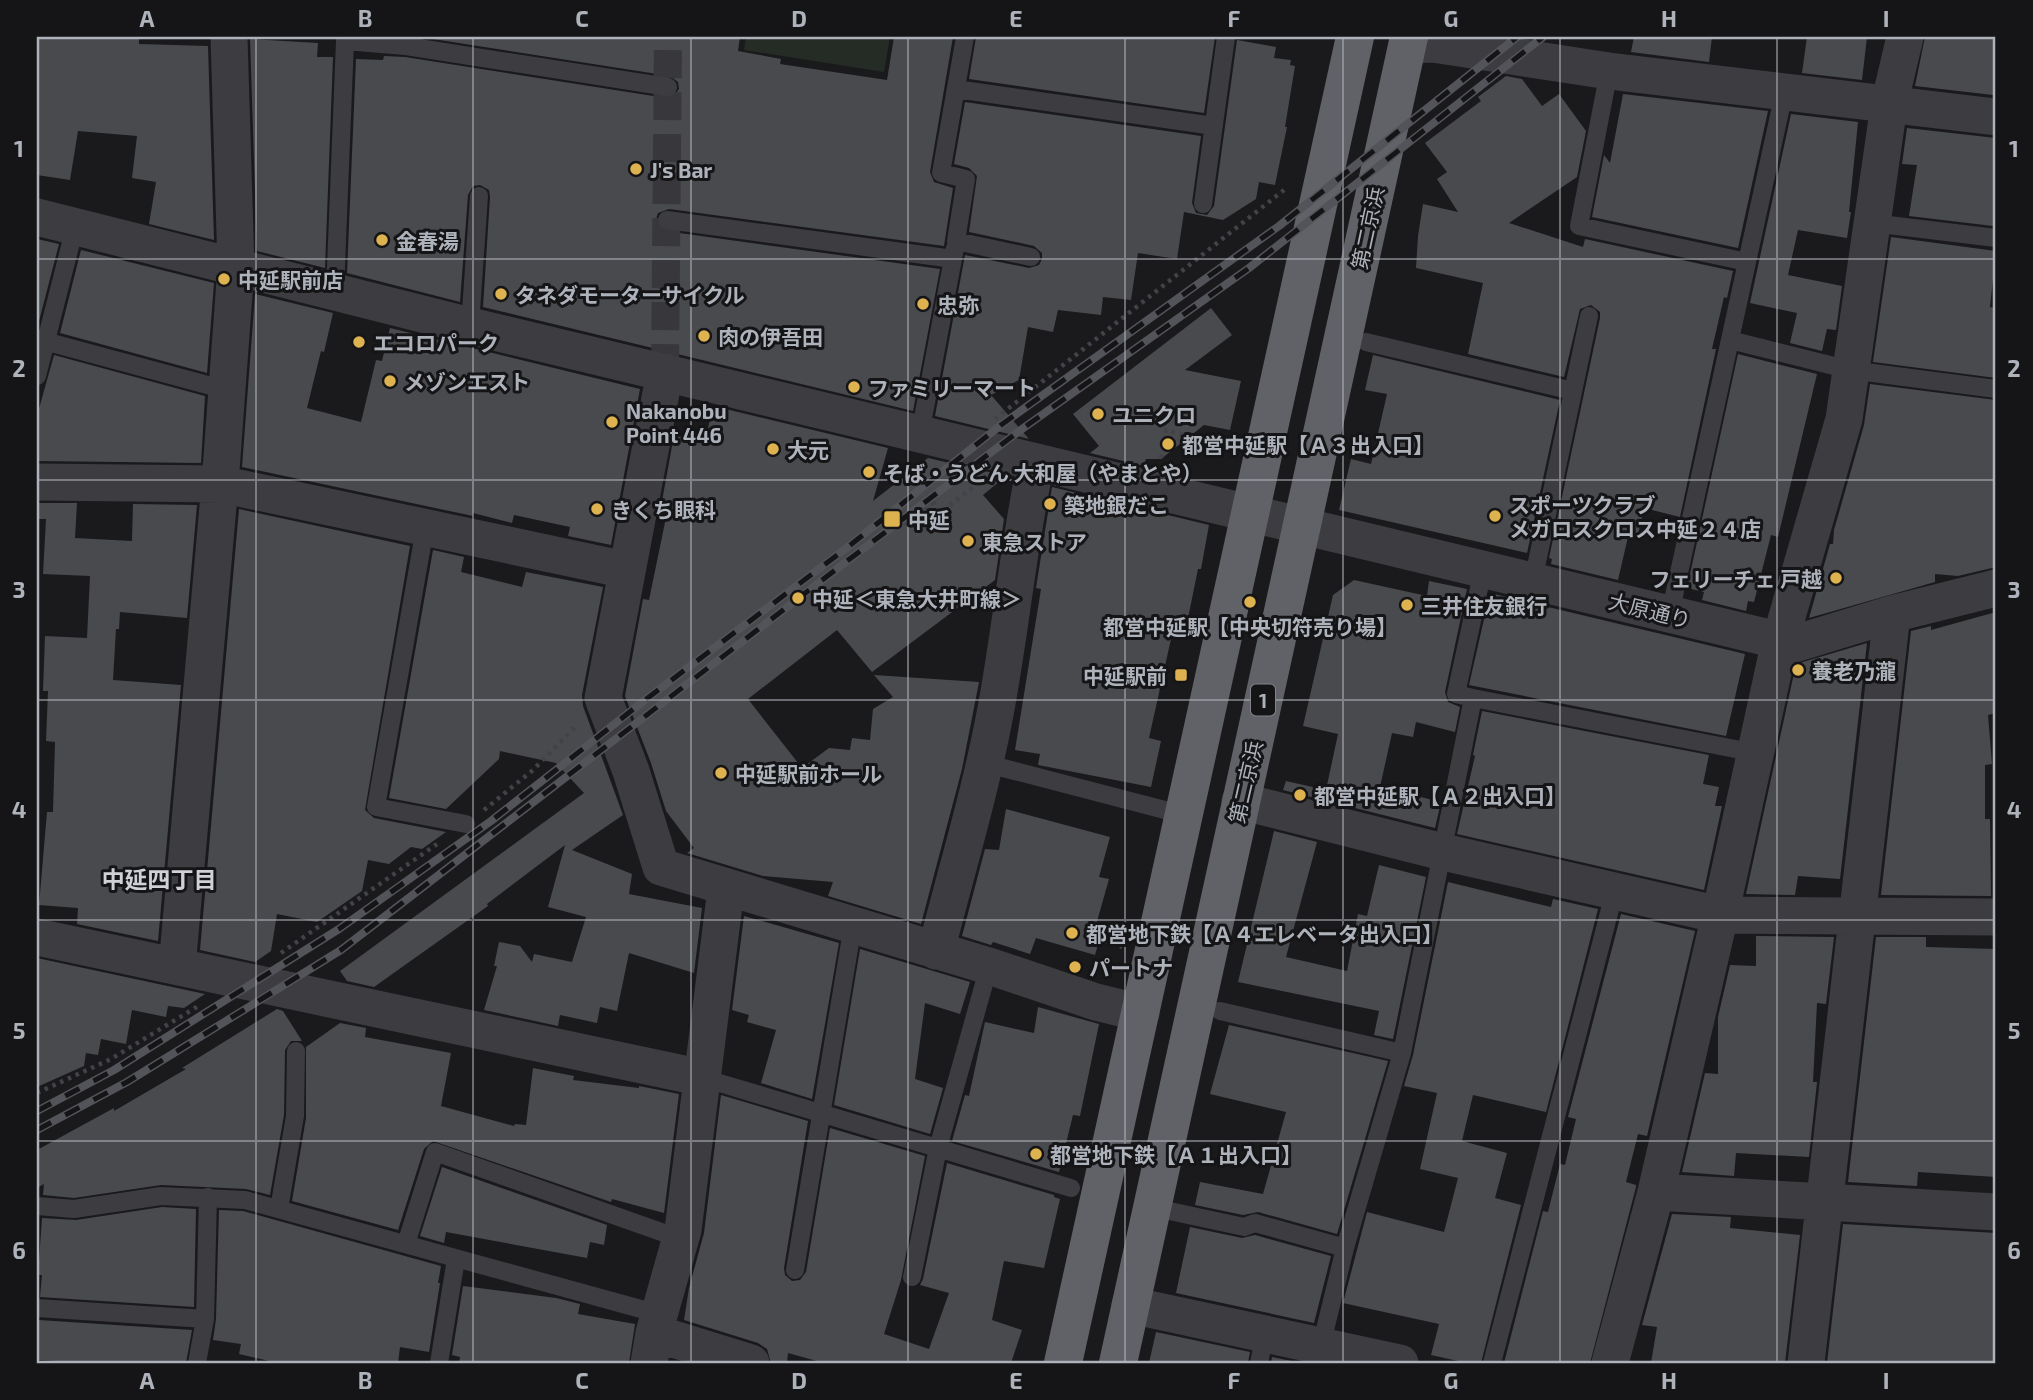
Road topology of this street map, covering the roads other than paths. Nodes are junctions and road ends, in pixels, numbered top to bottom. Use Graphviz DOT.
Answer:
graph roads {
  1 [pos="229,37"];
  2 [pos="965,37"];
  3 [pos="1226,37"];
  4 [pos="1355,37"];
  5 [pos="1905,37"];
  6 [pos="1409,41"];
  7 [pos="1609,71"];
  8 [pos="668,87"];
  9 [pos="956,89"];
  10 [pos="1784,93"];
  11 [pos="1889,105"];
  12 [pos="1996,117"];
  13 [pos="1214,126"];
  14 [pos="479,196"];
  15 [pos="1203,204"];
  16 [pos="37,217"];
  17 [pos="667,220"];
  18 [pos="1872,223"];
  19 [pos="75,227"];
  20 [pos="1996,238"];
  21 [pos="955,250"];
  22 [pos="1031,257"];
  23 [pos="1746,262"];
  24 [pos="236,267"];
  25 [pos="335,292"];
  26 [pos="1590,316"];
  27 [pos="470,326"];
  28 [pos="41,340"];
  29 [pos="1730,340"];
  30 [pos="1366,342"];
  31 [pos="1850,370"];
  32 [pos="664,372"];
  33 [pos="37,376"];
  34 [pos="1996,389"];
  35 [pos="226,390"];
  36 [pos="1573,391"];
  37 [pos="920,434"];
  38 [pos="1036,463"];
  39 [pos="37,482"];
  40 [pos="220,484"];
  41 [pos="1250,512"];
  42 [pos="1303,527"];
  43 [pos="425,528"];
  44 [pos="626,570"];
  45 [pos="1483,570"];
  46 [pos="1533,582"];
  47 [pos="1996,588"];
  48 [pos="1670,614"];
  49 [pos="1892,614"];
  50 [pos="1780,641"];
  51 [pos="1473,698"];
  52 [pos="1756,753"];
  53 [pos="984,763"];
  54 [pos="1240,802"];
  55 [pos="1184,816"];
  56 [pos="466,824"];
  57 [pos="1443,852"];
  58 [pos="726,888"];
  59 [pos="1615,890"];
  60 [pos="1720,915"];
  61 [pos="1857,917"];
  62 [pos="1996,917"];
  63 [pos="853,925"];
  64 [pos="37,937"];
  65 [pos="936,951"];
  66 [pos="175,966"];
  67 [pos="989,966"];
  68 [pos="1220,1011"];
  69 [pos="1141,1013"];
  70 [pos="296,1051"];
  71 [pos="1402,1054"];
  72 [pos="703,1078"];
  73 [pos="822,1113"];
  74 [pos="938,1148"];
  75 [pos="1071,1188"];
  76 [pos="1656,1192"];
  77 [pos="208,1197"];
  78 [pos="1825,1200"];
  79 [pos="37,1206"];
  80 [pos="1151,1208"];
  81 [pos="279,1209"];
  82 [pos="1996,1212"];
  83 [pos="681,1239"];
  84 [pos="406,1244"];
  85 [pos="1345,1248"];
  86 [pos="456,1259"];
  87 [pos="795,1270"];
  88 [pos="912,1277"];
  89 [pos="1130,1305"];
  90 [pos="37,1308"];
  91 [pos="205,1319"];
  92 [pos="654,1337"];
  93 [pos="1321,1346"];
  94 [pos="1262,1349"];
  95 [pos="1393,1362"];
  96 [pos="197,1363"];
  97 [pos="439,1363"];
  98 [pos="751,1363"];
  99 [pos="1063,1363"];
  100 [pos="1118,1363"];
  101 [pos="1492,1363"];
  102 [pos="1610,1363"];
  103 [pos="1806,1363"];
  1 -- 24 [label="street"];
  2 -- 9 [label="lane"];
  3 -- 13 [label="lane"];
  4 -- 41 [label="highway"];
  5 -- 11 [label="street"];
  6 -- 7 [label="street"];
  6 -- 42 [label="highway, 第二京浜 / 1"];
  7 -- 10 [label="street"];
  7 -- 23 [label="lane"];
  8 -- 25 [label="lane"];
  9 -- 13 [label="lane"];
  9 -- 21 [label="lane"];
  10 -- 11 [label="street"];
  10 -- 23 [label="lane"];
  11 -- 12 [label="street"];
  11 -- 18 [label="street"];
  13 -- 15 [label="lane"];
  14 -- 27 [label="lane"];
  16 -- 19 [label="street, 大原通り"];
  17 -- 21 [label="lane"];
  18 -- 20 [label="lane"];
  18 -- 31 [label="street"];
  19 -- 24 [label="street, 大原通り"];
  19 -- 28 [label="lane"];
  21 -- 22 [label="lane"];
  21 -- 37 [label="lane"];
  23 -- 29 [label="lane"];
  24 -- 25 [label="street, 大原通り"];
  24 -- 35 [label="street"];
  25 -- 27 [label="street, 大原通り"];
  26 -- 36 [label="lane"];
  27 -- 32 [label="street, 大原通り"];
  28 -- 33 [label="lane"];
  28 -- 35 [label="lane"];
  29 -- 31 [label="lane"];
  29 -- 48 [label="lane"];
  30 -- 36 [label="lane"];
  31 -- 34 [label="lane"];
  31 -- 50 [label="street"];
  32 -- 37 [label="street, 大原通り"];
  32 -- 44 [label="street"];
  35 -- 40 [label="street"];
  36 -- 46 [label="lane"];
  37 -- 38 [label="street, 大原通り"];
  38 -- 41 [label="street, 大原通り"];
  38 -- 53 [label="street"];
  39 -- 40 [label="street"];
  40 -- 43 [label="street"];
  40 -- 66 [label="street"];
  41 -- 42 [label="street, 大原通り"];
  41 -- 55 [label="highway"];
  42 -- 45 [label="street, 大原通り"];
  42 -- 54 [label="highway, 第二京浜 / 1"];
  43 -- 44 [label="street"];
  43 -- 56 [label="lane"];
  44 -- 58 [label="street"];
  45 -- 46 [label="street, 大原通り"];
  45 -- 51 [label="lane"];
  46 -- 48 [label="street, 大原通り"];
  47 -- 49 [label="street, 大原通り"];
  48 -- 50 [label="street, 大原通り"];
  49 -- 50 [label="street, 大原通り"];
  49 -- 61 [label="street"];
  50 -- 52 [label="street"];
  51 -- 52 [label="lane"];
  51 -- 57 [label="lane"];
  52 -- 60 [label="street"];
  53 -- 55 [label="lane"];
  53 -- 65 [label="street"];
  54 -- 57 [label="street"];
  54 -- 80 [label="highway, 第二京浜 / 1"];
  55 -- 69 [label="highway"];
  57 -- 59 [label="street"];
  57 -- 71 [label="lane"];
  58 -- 63 [label="street"];
  58 -- 72 [label="street"];
  59 -- 60 [label="street"];
  59 -- 101 [label="lane"];
  60 -- 61 [label="street"];
  60 -- 76 [label="street"];
  61 -- 62 [label="street"];
  61 -- 78 [label="street"];
  63 -- 65 [label="street"];
  63 -- 73 [label="lane"];
  64 -- 66 [label="street"];
  65 -- 67 [label="street"];
  66 -- 72 [label="street"];
  67 -- 69 [label="street"];
  67 -- 74 [label="lane"];
  68 -- 71 [label="lane"];
  69 -- 99 [label="highway"];
  70 -- 81 [label="lane"];
  71 -- 85 [label="lane"];
  72 -- 73 [label="lane"];
  72 -- 83 [label="street"];
  73 -- 74 [label="lane"];
  73 -- 87 [label="lane"];
  74 -- 75 [label="lane"];
  74 -- 88 [label="lane"];
  76 -- 78 [label="street"];
  76 -- 102 [label="street"];
  77 -- 79 [label="lane"];
  77 -- 81 [label="lane"];
  77 -- 91 [label="lane"];
  78 -- 82 [label="street"];
  78 -- 103 [label="street"];
  80 -- 85 [label="lane"];
  80 -- 89 [label="highway, 第二京浜 / 1"];
  81 -- 84 [label="lane"];
  83 -- 84 [label="lane"];
  83 -- 92 [label="street"];
  84 -- 86 [label="lane"];
  85 -- 93 [label="lane"];
  86 -- 92 [label="lane"];
  86 -- 97 [label="lane"];
  89 -- 94 [label="street"];
  89 -- 100 [label="highway, 第二京浜 / 1"];
  90 -- 91 [label="lane"];
  91 -- 96 [label="lane"];
  92 -- 98 [label="street"];
  93 -- 94 [label="street"];
  93 -- 95 [label="street"];
}
